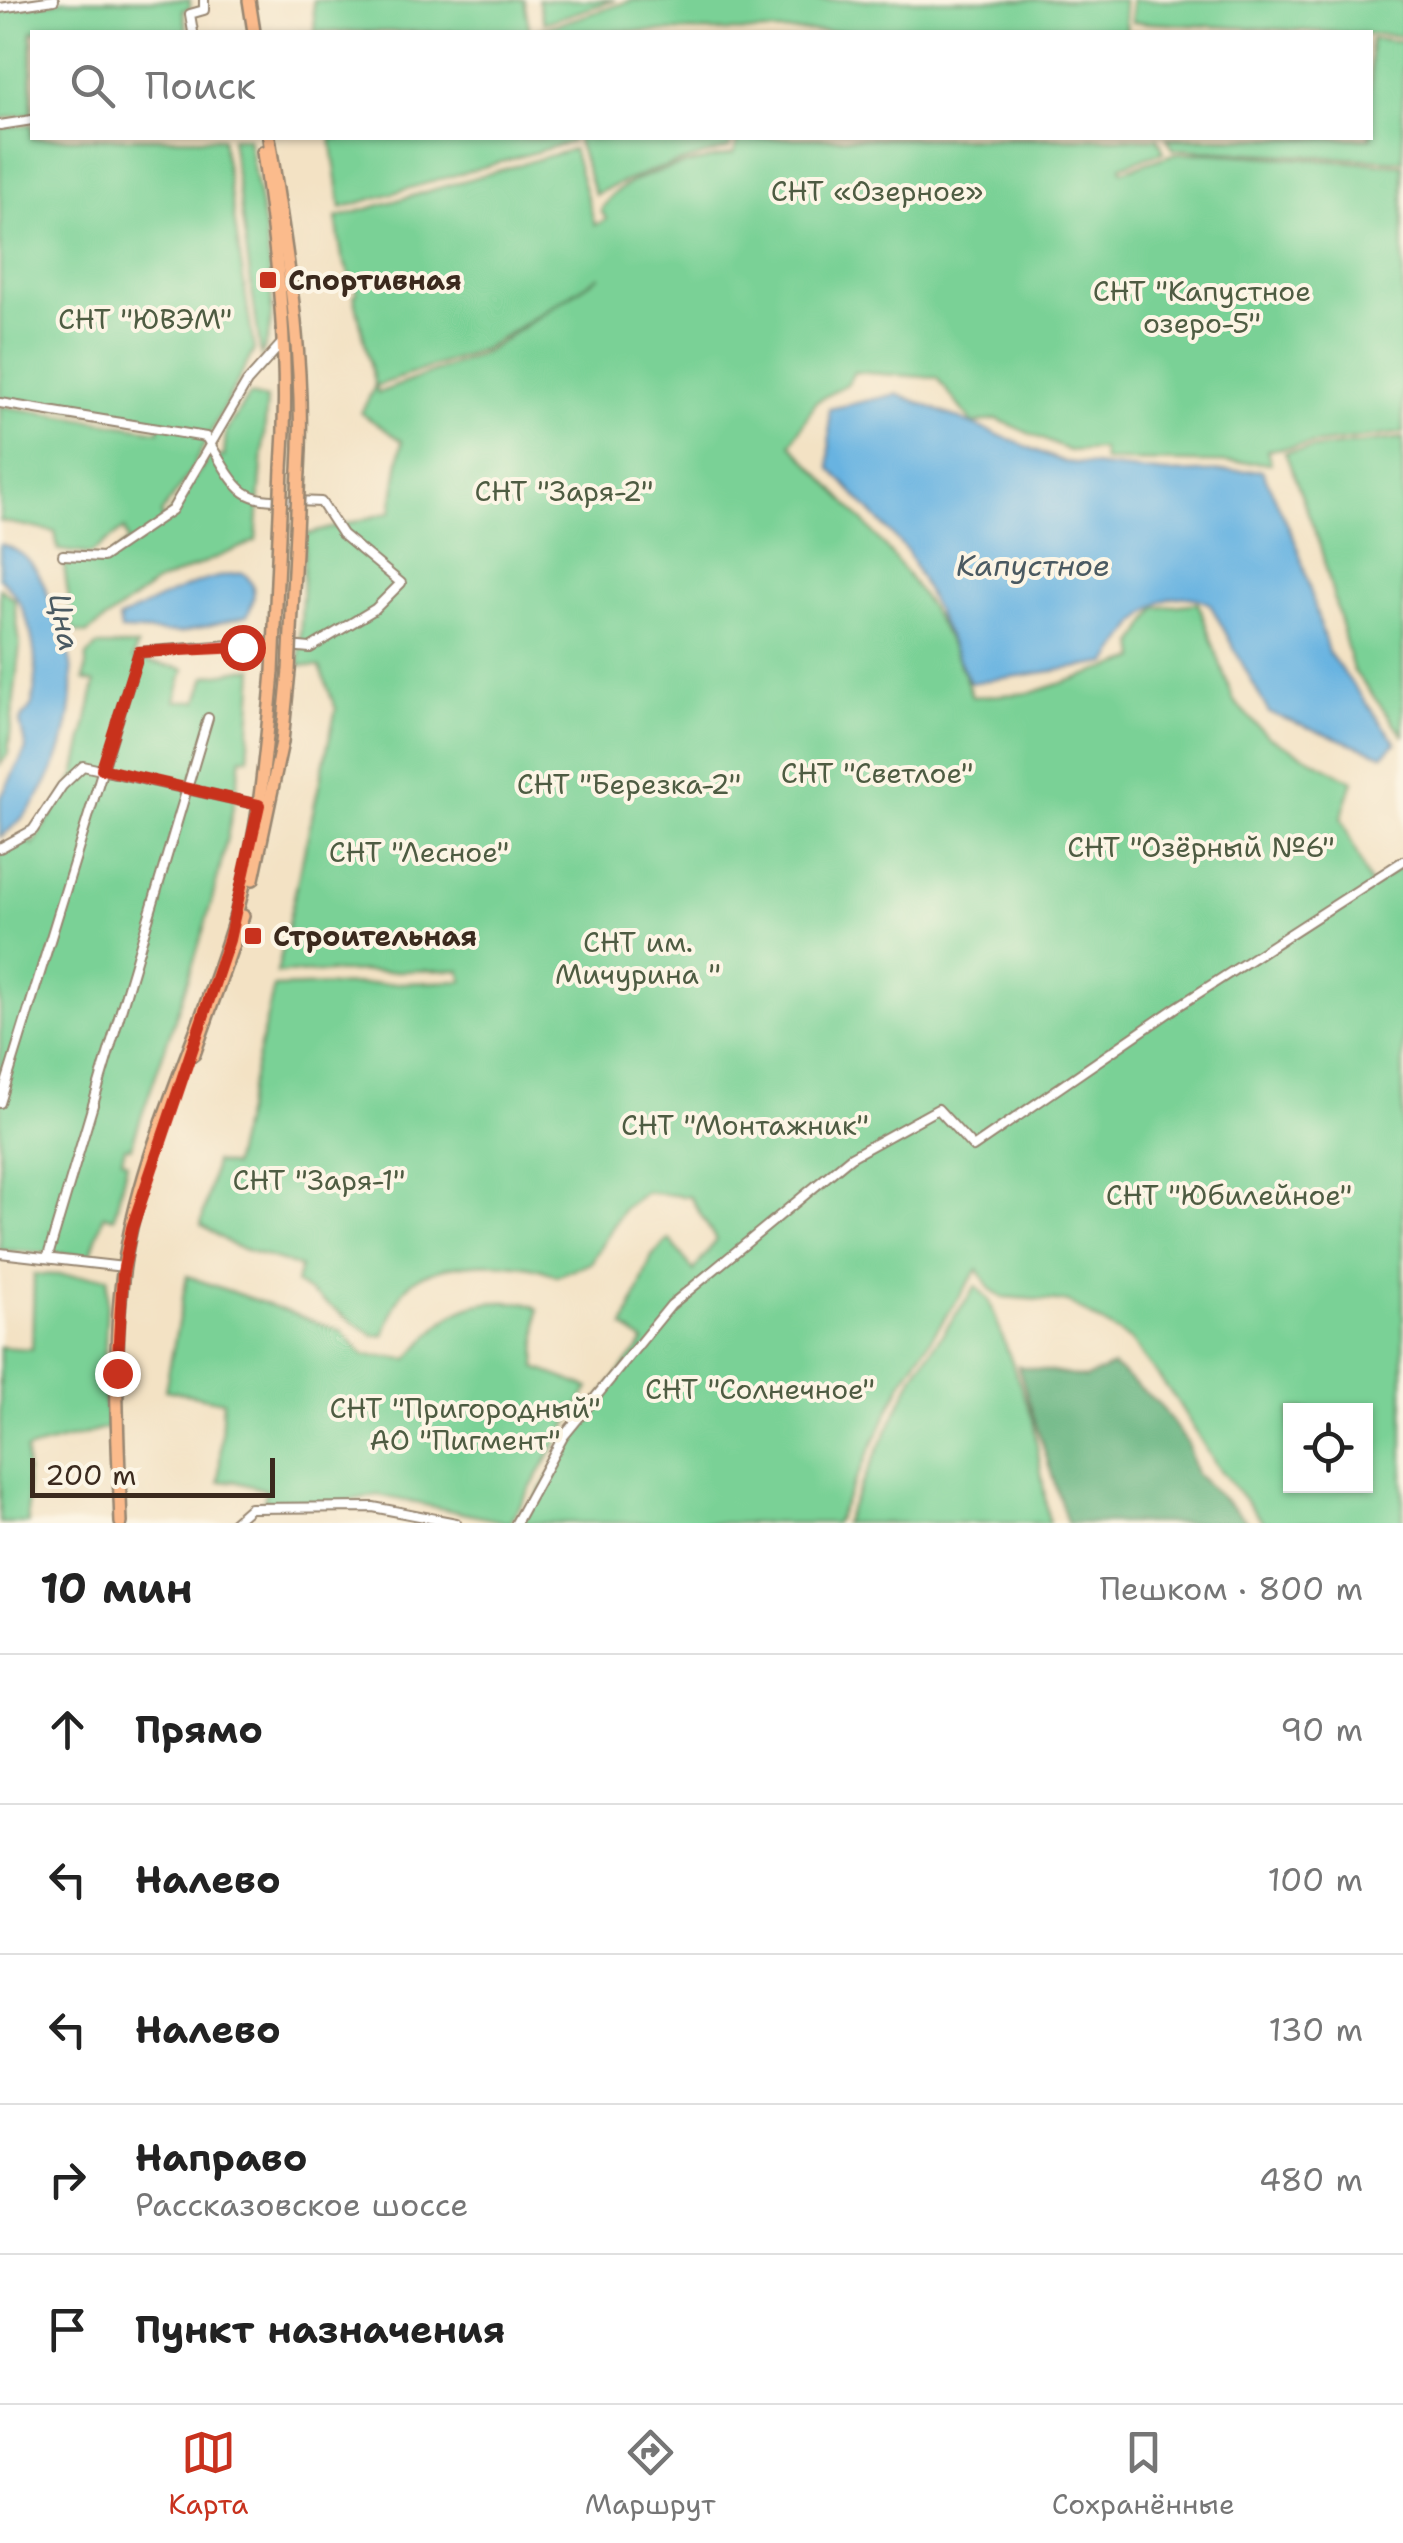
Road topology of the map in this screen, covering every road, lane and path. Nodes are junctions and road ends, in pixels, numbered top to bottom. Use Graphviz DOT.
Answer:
graph roads {
  1 [pos="54,0"];
  2 [pos="204,0"];
  3 [pos="246,0"];
  4 [pos="0,8"];
  5 [pos="193,30"];
  6 [pos="250,30"];
  7 [pos="30,120"];
  8 [pos="0,124"];
  9 [pos="261,140"];
  10 [pos="269,140"];
  11 [pos="286,340"];
  12 [pos="0,403"];
  13 [pos="211,445"];
  14 [pos="63,555"];
  15 [pos="208,718"];
  16 [pos="102,769"];
  17 [pos="190,788"];
  18 [pos="259,805"];
  19 [pos="0,848"];
  20 [pos="1403,861"];
  21 [pos="0,1103"];
  22 [pos="159,1136"];
  23 [pos="0,1253"];
  24 [pos="48,1256"];
  25 [pos="124,1267"];
  26 [pos="119,1519"];
  27 [pos="234,1523"];
  28 [pos="456,1523"];
  29 [pos="516,1523"];
  1 -- 4 [label="street"];
  2 -- 5 [label="street"];
  3 -- 6 [label="main road"];
  7 -- 8 [label="street"];
  9 -- 11 [label="main road"];
  10 -- 22 [label="main road, bridge"];
  11 -- 13 [label="street"];
  11 -- 18 [label="main road, bridge"];
  12 -- 13 [label="street"];
  13 -- 14 [label="street"];
  13 -- 16 [label="street"];
  15 -- 17 [label="street"];
  16 -- 17 [label="street"];
  16 -- 19 [label="street"];
  16 -- 21 [label="street"];
  17 -- 18 [label="street"];
  17 -- 24 [label="street"];
  18 -- 22 [label="main road"];
  20 -- 29 [label="street"];
  22 -- 25 [label="main road"];
  23 -- 24 [label="street"];
  24 -- 25 [label="street"];
  25 -- 26 [label="main road"];
  27 -- 28 [label="street"];
}
